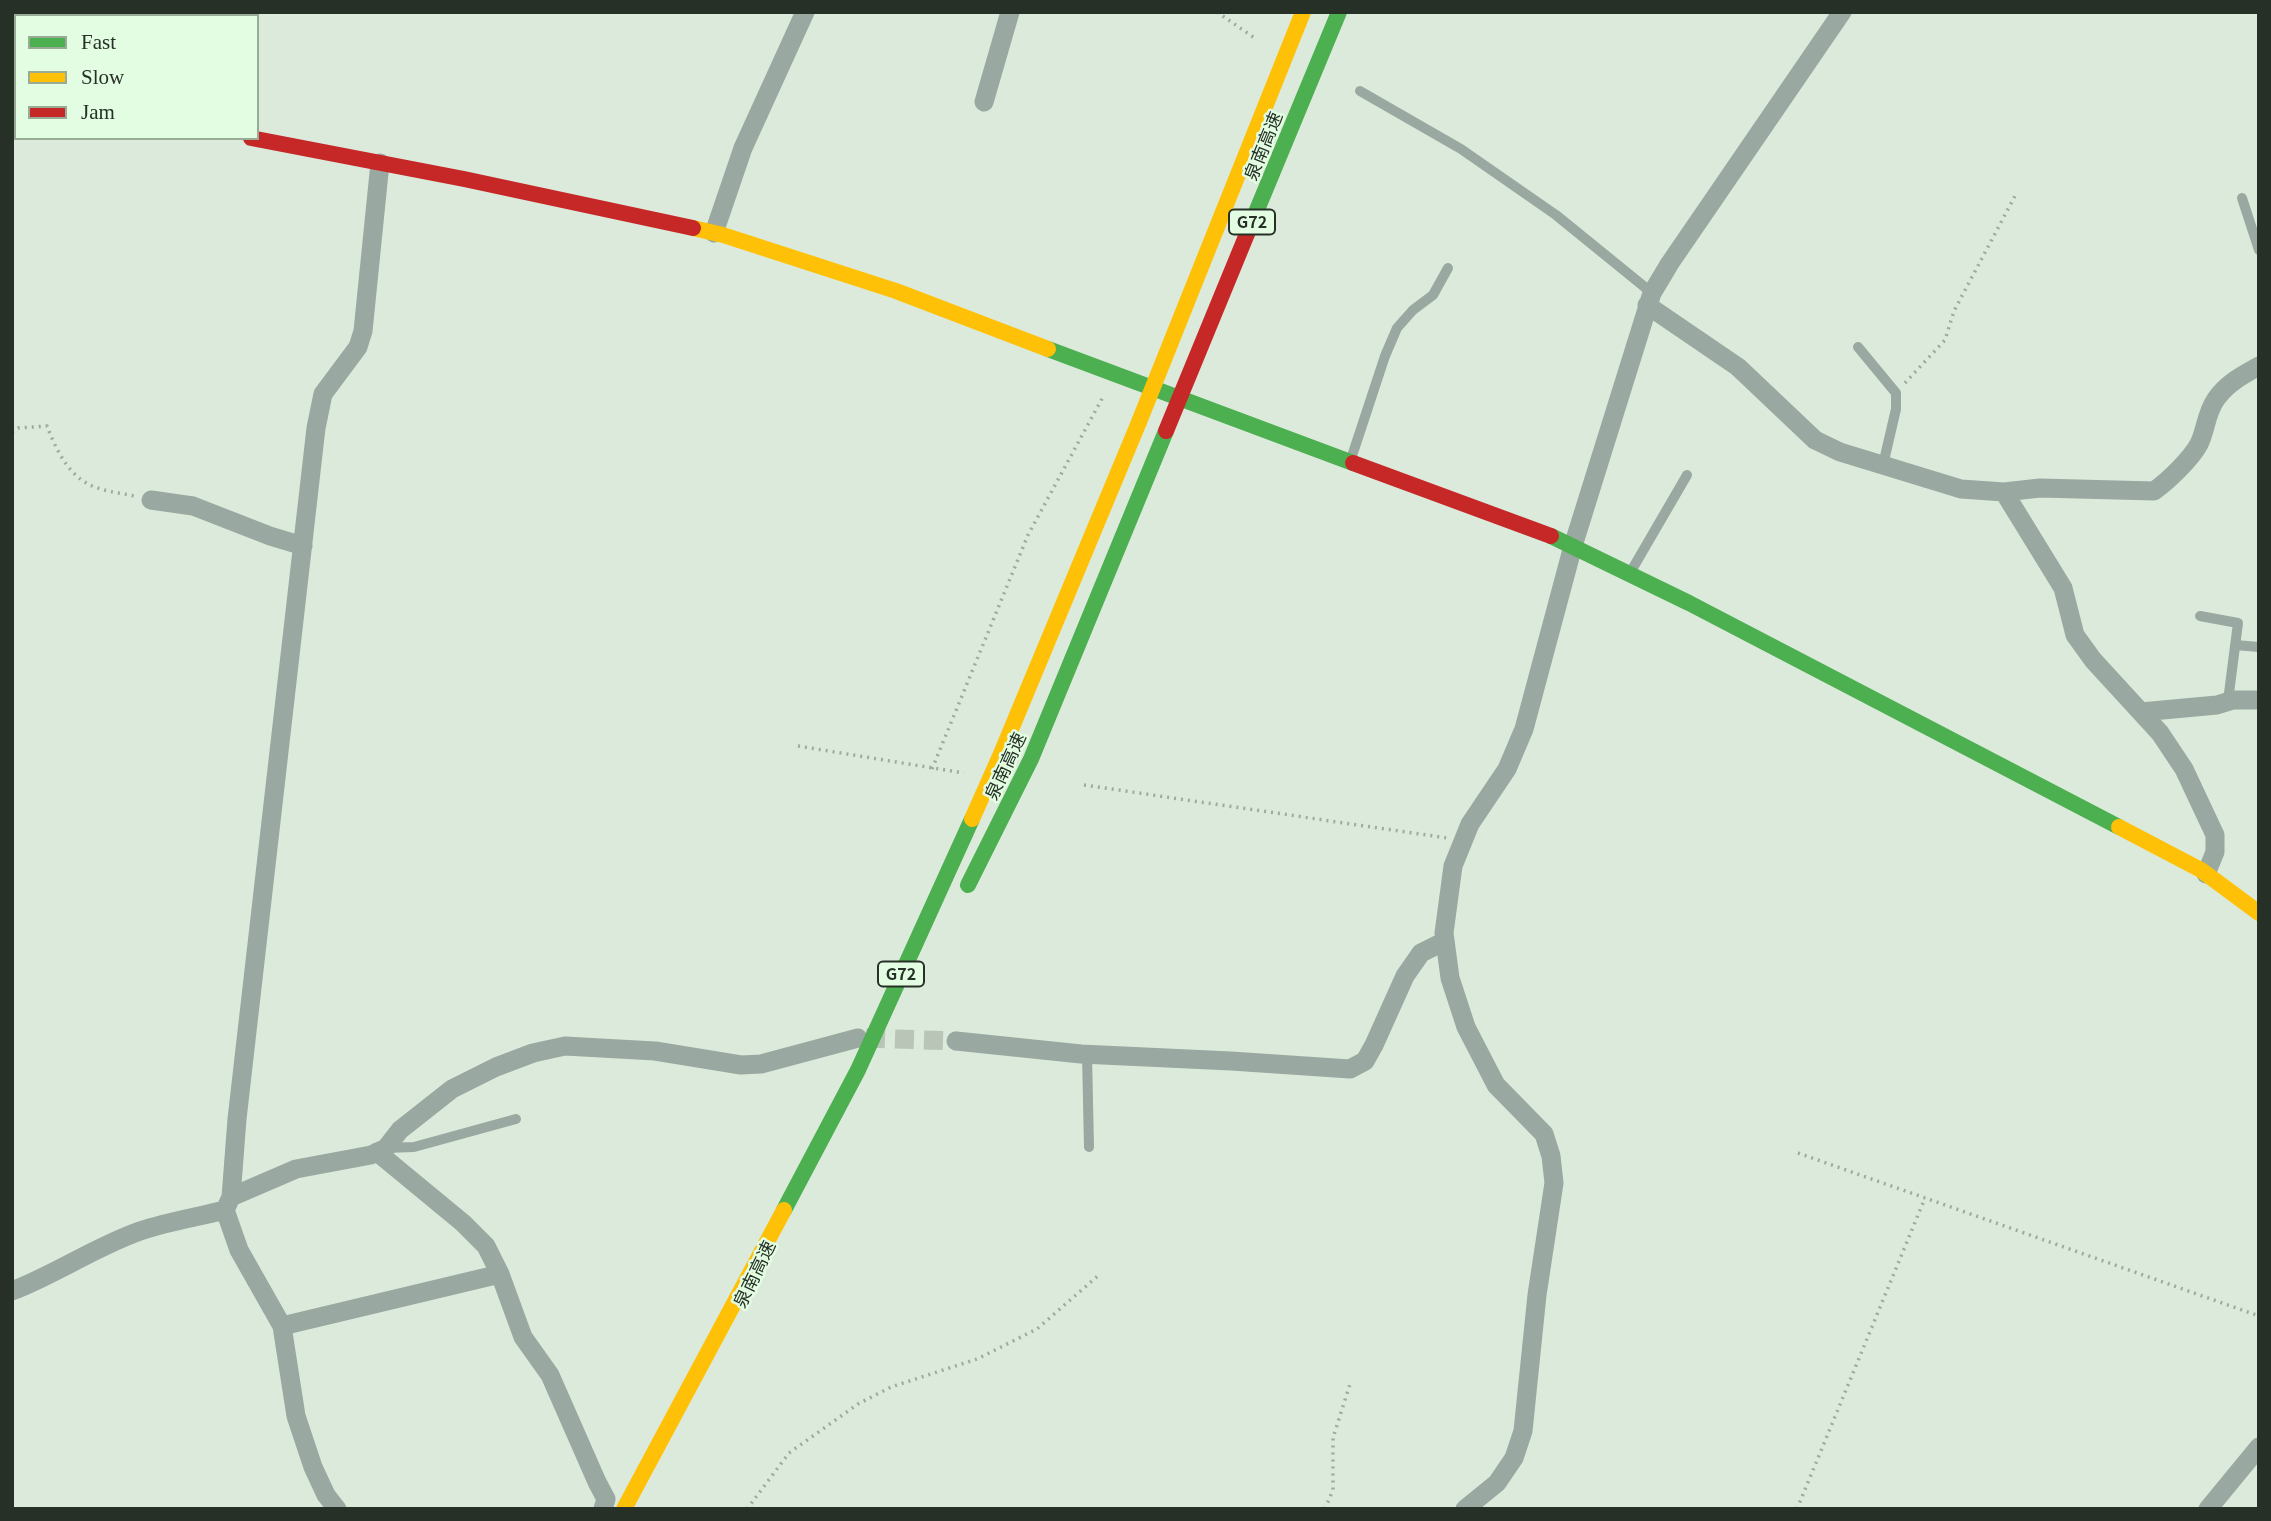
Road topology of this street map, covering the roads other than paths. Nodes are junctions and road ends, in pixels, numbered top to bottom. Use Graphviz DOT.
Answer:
graph roads {
  1 [pos="805,12"];
  2 [pos="1010,12"];
  3 [pos="1303,12"];
  4 [pos="1339,12"];
  5 [pos="1842,12"];
  6 [pos="1360,91"];
  7 [pos="985,102"];
  8 [pos="259,140"];
  9 [pos="380,163"];
  10 [pos="2242,198"];
  11 [pos="714,233"];
  12 [pos="2259,250"];
  13 [pos="1448,268"];
  14 [pos="1650,300"];
  15 [pos="1858,347"];
  16 [pos="2259,366"];
  17 [pos="1350,463"];
  18 [pos="1883,465"];
  19 [pos="1687,475"];
  20 [pos="2004,492"];
  21 [pos="151,500"];
  22 [pos="303,546"];
  23 [pos="1573,546"];
  24 [pos="1629,574"];
  25 [pos="2200,616"];
  26 [pos="2235,645"];
  27 [pos="2259,647"];
  28 [pos="2259,700"];
  29 [pos="2228,702"];
  30 [pos="2141,712"];
  31 [pos="2206,874"];
  32 [pos="963,895"];
  33 [pos="2259,913"];
  34 [pos="1445,941"];
  35 [pos="858,1038"];
  36 [pos="956,1041"];
  37 [pos="1087,1055"];
  38 [pos="516,1119"];
  39 [pos="1089,1147"];
  40 [pos="382,1150"];
  41 [pos="228,1203"];
  42 [pos="500,1274"];
  43 [pos="12,1291"];
  44 [pos="282,1326"];
  45 [pos="2259,1447"];
  46 [pos="337,1509"];
  47 [pos="603,1509"];
  48 [pos="624,1509"];
  49 [pos="1465,1509"];
  50 [pos="2208,1509"];
  1 -- 11 [label="street"];
  2 -- 7 [label="street"];
  3 -- 48 [label="main road, 泉南高速 / G72, bridge"];
  4 -- 32 [label="main road, 泉南高速 / G72, bridge"];
  5 -- 14 [label="street"];
  6 -- 14 [label="lane"];
  8 -- 9 [label="main road"];
  9 -- 11 [label="main road"];
  9 -- 22 [label="street"];
  10 -- 12 [label="lane"];
  11 -- 17 [label="main road"];
  13 -- 17 [label="lane"];
  14 -- 18 [label="street"];
  14 -- 23 [label="street"];
  15 -- 18 [label="lane"];
  16 -- 20 [label="street"];
  17 -- 23 [label="main road"];
  18 -- 20 [label="street"];
  19 -- 24 [label="lane"];
  20 -- 30 [label="street"];
  21 -- 22 [label="street"];
  22 -- 41 [label="street"];
  23 -- 24 [label="main road"];
  23 -- 34 [label="street"];
  24 -- 31 [label="main road"];
  25 -- 26 [label="lane"];
  26 -- 27 [label="lane"];
  26 -- 29 [label="lane"];
  28 -- 29 [label="street"];
  29 -- 30 [label="street"];
  30 -- 31 [label="street"];
  31 -- 33 [label="main road"];
  34 -- 37 [label="street"];
  34 -- 49 [label="street"];
  35 -- 40 [label="street"];
  36 -- 37 [label="street"];
  37 -- 39 [label="lane"];
  38 -- 40 [label="lane"];
  40 -- 41 [label="street"];
  40 -- 42 [label="street"];
  41 -- 43 [label="street"];
  41 -- 44 [label="street"];
  42 -- 44 [label="street"];
  42 -- 47 [label="street"];
  44 -- 46 [label="street"];
  45 -- 50 [label="street"];
}
